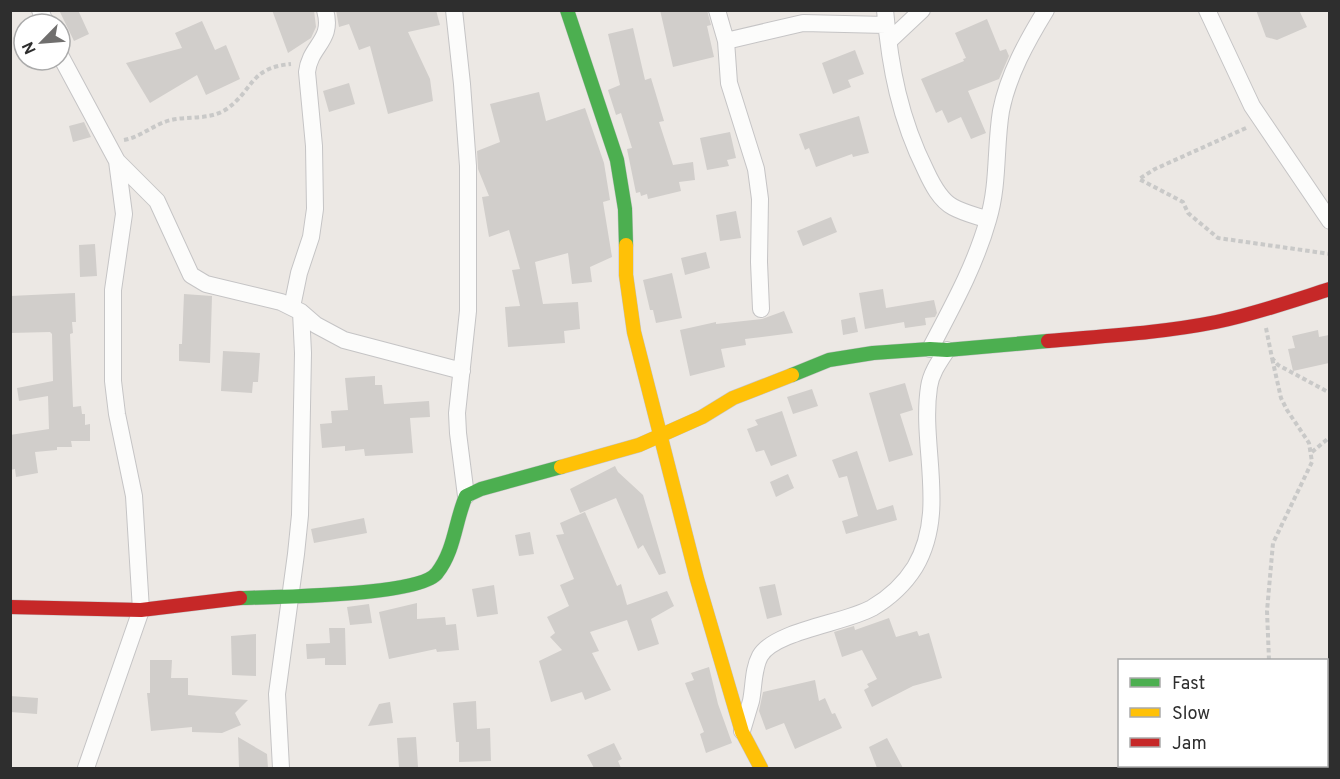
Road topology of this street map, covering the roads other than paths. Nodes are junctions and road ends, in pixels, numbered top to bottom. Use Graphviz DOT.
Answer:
graph roads {
  1 [pos="325,10"];
  2 [pos="454,10"];
  3 [pos="567,10"];
  4 [pos="717,10"];
  5 [pos="922,10"];
  6 [pos="1046,10"];
  7 [pos="1207,10"];
  8 [pos="887,26"];
  9 [pos="726,41"];
  10 [pos="69,72"];
  11 [pos="117,161"];
  12 [pos="988,220"];
  13 [pos="1329,221"];
  14 [pos="1329,289"];
  15 [pos="296,309"];
  16 [pos="761,309"];
  17 [pos="938,350"];
  18 [pos="462,371"];
  19 [pos="662,436"];
  20 [pos="466,496"];
  21 [pos="289,598"];
  22 [pos="10,607"];
  23 [pos="141,610"];
  24 [pos="742,732"];
  25 [pos="86,768"];
  26 [pos="281,768"];
  27 [pos="761,768"];
  1 -- 15 [label="street"];
  2 -- 18 [label="street"];
  3 -- 19 [label="street"];
  4 -- 9 [label="street"];
  5 -- 8 [label="street"];
  6 -- 12 [label="street"];
  7 -- 13 [label="street"];
  8 -- 9 [label="street"];
  8 -- 12 [label="street"];
  9 -- 16 [label="street"];
  10 -- 11 [label="street"];
  11 -- 15 [label="street"];
  11 -- 23 [label="street"];
  12 -- 17 [label="street"];
  14 -- 17 [label="street"];
  15 -- 18 [label="street"];
  15 -- 21 [label="street"];
  17 -- 19 [label="street"];
  17 -- 24 [label="street"];
  18 -- 20 [label="street"];
  19 -- 20 [label="street"];
  19 -- 24 [label="street"];
  20 -- 21 [label="street"];
  21 -- 23 [label="street"];
  21 -- 26 [label="street"];
  22 -- 23 [label="street"];
  23 -- 25 [label="street"];
  24 -- 27 [label="street"];
}
